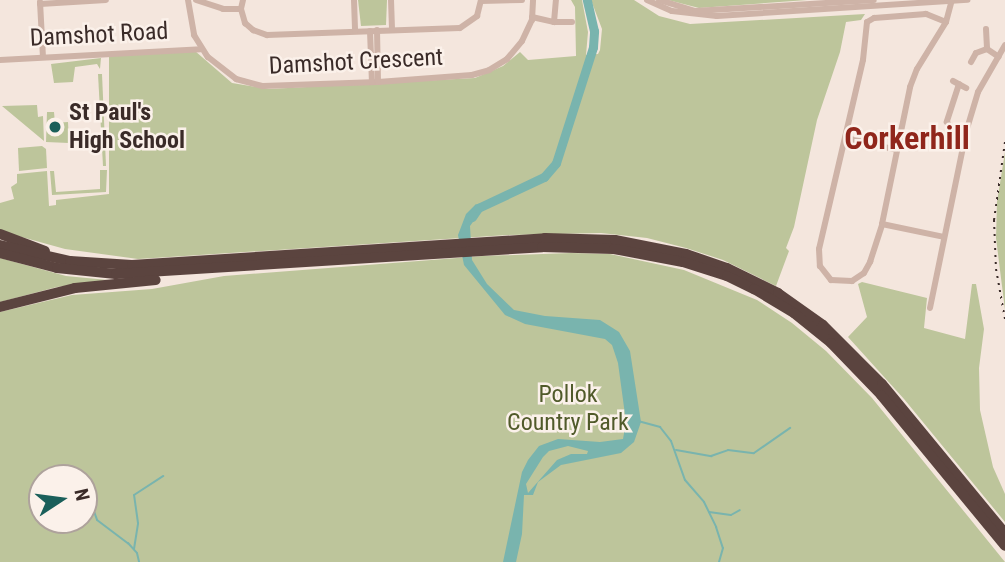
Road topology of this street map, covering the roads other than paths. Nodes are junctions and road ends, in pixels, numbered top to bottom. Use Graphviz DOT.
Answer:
graph roads {
  1 [pos="106,0"];
  2 [pos="188,0"];
  3 [pos="195,0"];
  4 [pos="243,0"];
  5 [pos="354,0"];
  6 [pos="391,0"];
  7 [pos="522,0"];
  8 [pos="533,0"];
  9 [pos="556,0"];
  10 [pos="647,0"];
  11 [pos="659,0"];
  12 [pos="874,0"];
  13 [pos="952,0"];
  14 [pos="967,0"];
  15 [pos="481,1"];
  16 [pos="40,2"];
  17 [pos="241,9"];
  18 [pos="532,17"];
  19 [pos="554,22"];
  20 [pos="572,22"];
  21 [pos="946,22"];
  22 [pos="985,29"];
  23 [pos="392,30"];
  24 [pos="355,31"];
  25 [pos="374,31"];
  26 [pos="1005,46"];
  27 [pos="201,48"];
  28 [pos="987,49"];
  29 [pos="43,57"];
  30 [pos="999,57"];
  31 [pos="0,60"];
  32 [pos="971,62"];
  33 [pos="375,82"];
  34 [pos="966,88"];
  35 [pos="965,132"];
  36 [pos="846,138"];
  37 [pos="897,150"];
  38 [pos="882,224"];
  39 [pos="0,234"];
  40 [pos="944,237"];
  41 [pos="0,245"];
  42 [pos="488,246"];
  43 [pos="445,249"];
  44 [pos="0,253"];
  45 [pos="119,265"];
  46 [pos="229,269"];
  47 [pos="0,307"];
  48 [pos="930,308"];
  49 [pos="1005,533"];
  50 [pos="1005,546"];
  1 -- 16 [label="street"];
  2 -- 27 [label="street, Damshot Crescent"];
  3 -- 17 [label="street"];
  4 -- 17 [label="street"];
  5 -- 24 [label="street"];
  6 -- 23 [label="street"];
  7 -- 15 [label="street"];
  8 -- 18 [label="street, Damshot Crescent"];
  9 -- 19 [label="street"];
  10 -- 13 [label="street"];
  11 -- 12 [label="street"];
  13 -- 14 [label="street"];
  13 -- 21 [label="street"];
  15 -- 23 [label="street"];
  16 -- 29 [label="street"];
  17 -- 24 [label="street"];
  18 -- 19 [label="street"];
  18 -- 33 [label="street, Damshot Crescent"];
  19 -- 20 [label="street"];
  21 -- 36 [label="street"];
  21 -- 37 [label="street"];
  22 -- 28 [label="street"];
  23 -- 25 [label="street"];
  24 -- 25 [label="street"];
  25 -- 33 [label="street"];
  26 -- 30 [label="street"];
  27 -- 29 [label="street, Damshot Road"];
  27 -- 33 [label="street, Damshot Crescent"];
  28 -- 30 [label="street"];
  28 -- 32 [label="street"];
  29 -- 31 [label="street, Damshot Road"];
  30 -- 35 [label="street"];
  34 -- 35 [label="street"];
  35 -- 40 [label="street"];
  36 -- 37 [label="street"];
  36 -- 38 [label="street"];
  37 -- 38 [label="street"];
  38 -- 40 [label="street"];
  39 -- 45 [label="highway"];
  40 -- 48 [label="street"];
  41 -- 45 [label="highway"];
  42 -- 43 [label="highway"];
  42 -- 49 [label="highway"];
  42 -- 50 [label="highway"];
  43 -- 45 [label="highway"];
  43 -- 46 [label="highway"];
  44 -- 46 [label="highway"];
  46 -- 47 [label="highway"];
}
